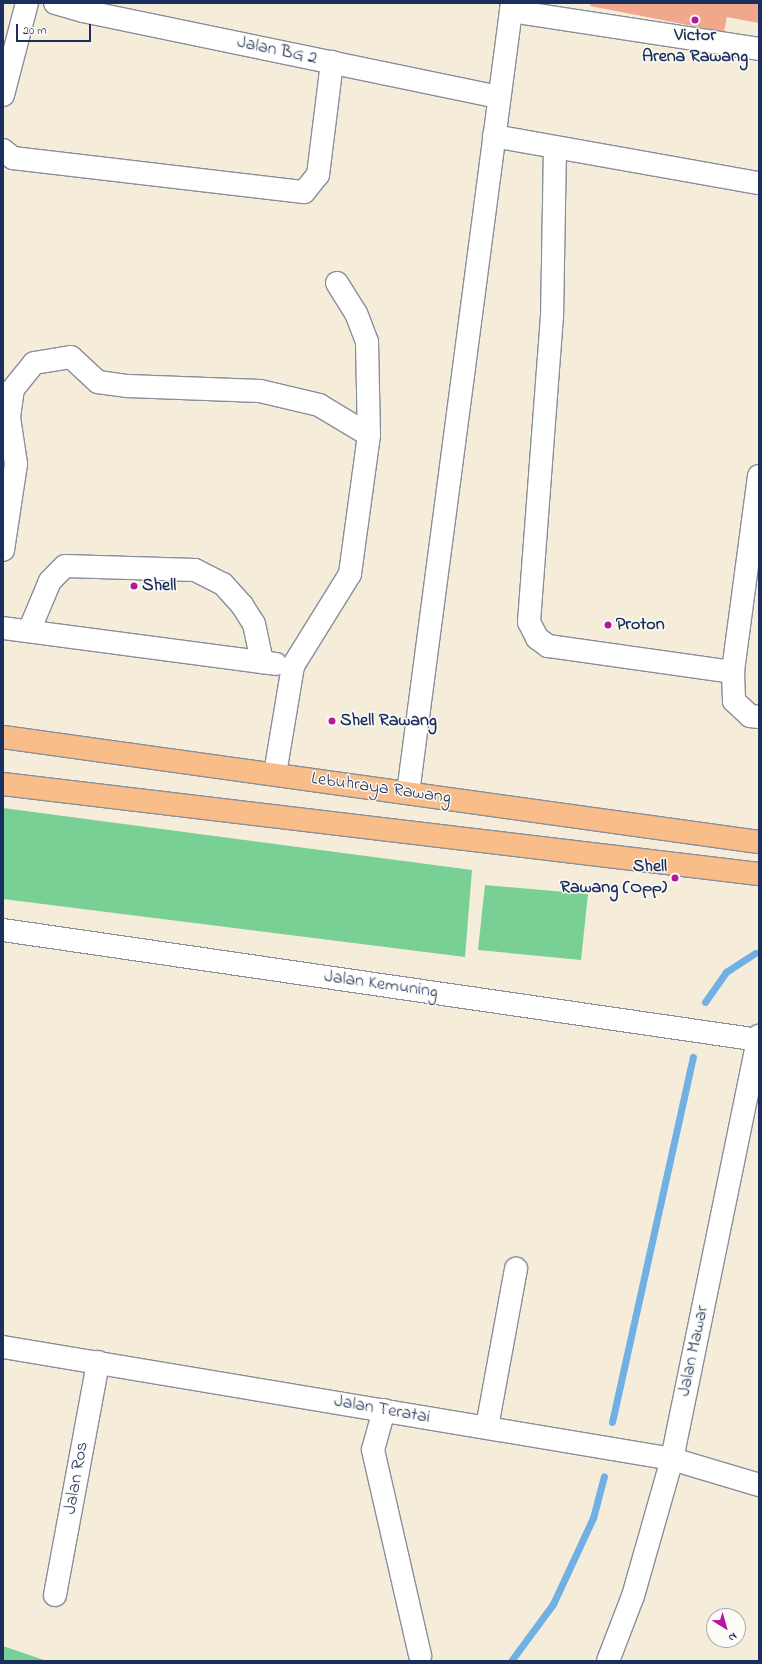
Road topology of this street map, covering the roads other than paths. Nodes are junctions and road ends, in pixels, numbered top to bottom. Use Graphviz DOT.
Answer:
graph roads {
  1 [pos="27,3"];
  2 [pos="55,3"];
  3 [pos="511,7"];
  4 [pos="759,49"];
  5 [pos="332,62"];
  6 [pos="3,95"];
  7 [pos="499,97"];
  8 [pos="494,136"];
  9 [pos="555,147"];
  10 [pos="3,150"];
  11 [pos="759,183"];
  12 [pos="337,283"];
  13 [pos="369,435"];
  14 [pos="759,476"];
  15 [pos="3,550"];
  16 [pos="3,628"];
  17 [pos="29,632"];
  18 [pos="262,662"];
  19 [pos="293,666"];
  20 [pos="733,672"];
  21 [pos="759,717"];
  22 [pos="3,737"];
  23 [pos="275,774"];
  24 [pos="3,784"];
  25 [pos="408,793"];
  26 [pos="759,842"];
  27 [pos="759,874"];
  28 [pos="3,930"];
  29 [pos="759,1039"];
  30 [pos="516,1269"];
  31 [pos="3,1347"];
  32 [pos="98,1362"];
  33 [pos="384,1410"];
  34 [pos="487,1427"];
  35 [pos="672,1459"];
  36 [pos="759,1485"];
  37 [pos="56,1595"];
  38 [pos="420,1656"];
  39 [pos="608,1661"];
  1 -- 6 [label="street"];
  2 -- 5 [label="street, Jalan BG 2"];
  3 -- 4 [label="street"];
  3 -- 7 [label="street"];
  5 -- 7 [label="street, Jalan BG 2"];
  5 -- 10 [label="street"];
  7 -- 8 [label="street"];
  8 -- 9 [label="street"];
  8 -- 25 [label="street"];
  9 -- 11 [label="street"];
  9 -- 20 [label="street"];
  12 -- 13 [label="street"];
  13 -- 15 [label="street"];
  13 -- 19 [label="street"];
  14 -- 20 [label="street"];
  16 -- 17 [label="street"];
  17 -- 18 [label="street"];
  17 -- 18 [label="street"];
  18 -- 19 [label="street"];
  19 -- 23 [label="street"];
  20 -- 21 [label="street"];
  22 -- 23 [label="main road, Lebuhraya Rawang"];
  23 -- 25 [label="main road, Lebuhraya Rawang"];
  24 -- 27 [label="main road, Lebuhraya Rawang"];
  25 -- 26 [label="main road, Lebuhraya Rawang"];
  28 -- 29 [label="street, Jalan Kemuning"];
  29 -- 35 [label="street, Jalan Mawar"];
  30 -- 34 [label="street"];
  31 -- 32 [label="street, Jalan Teratai"];
  32 -- 33 [label="street, Jalan Teratai"];
  32 -- 37 [label="street, Jalan Ros"];
  33 -- 34 [label="street, Jalan Teratai"];
  33 -- 38 [label="street"];
  34 -- 35 [label="street, Jalan Teratai"];
  35 -- 36 [label="street, Jalan Teratai"];
  35 -- 39 [label="street, Jalan Mawar"];
}
